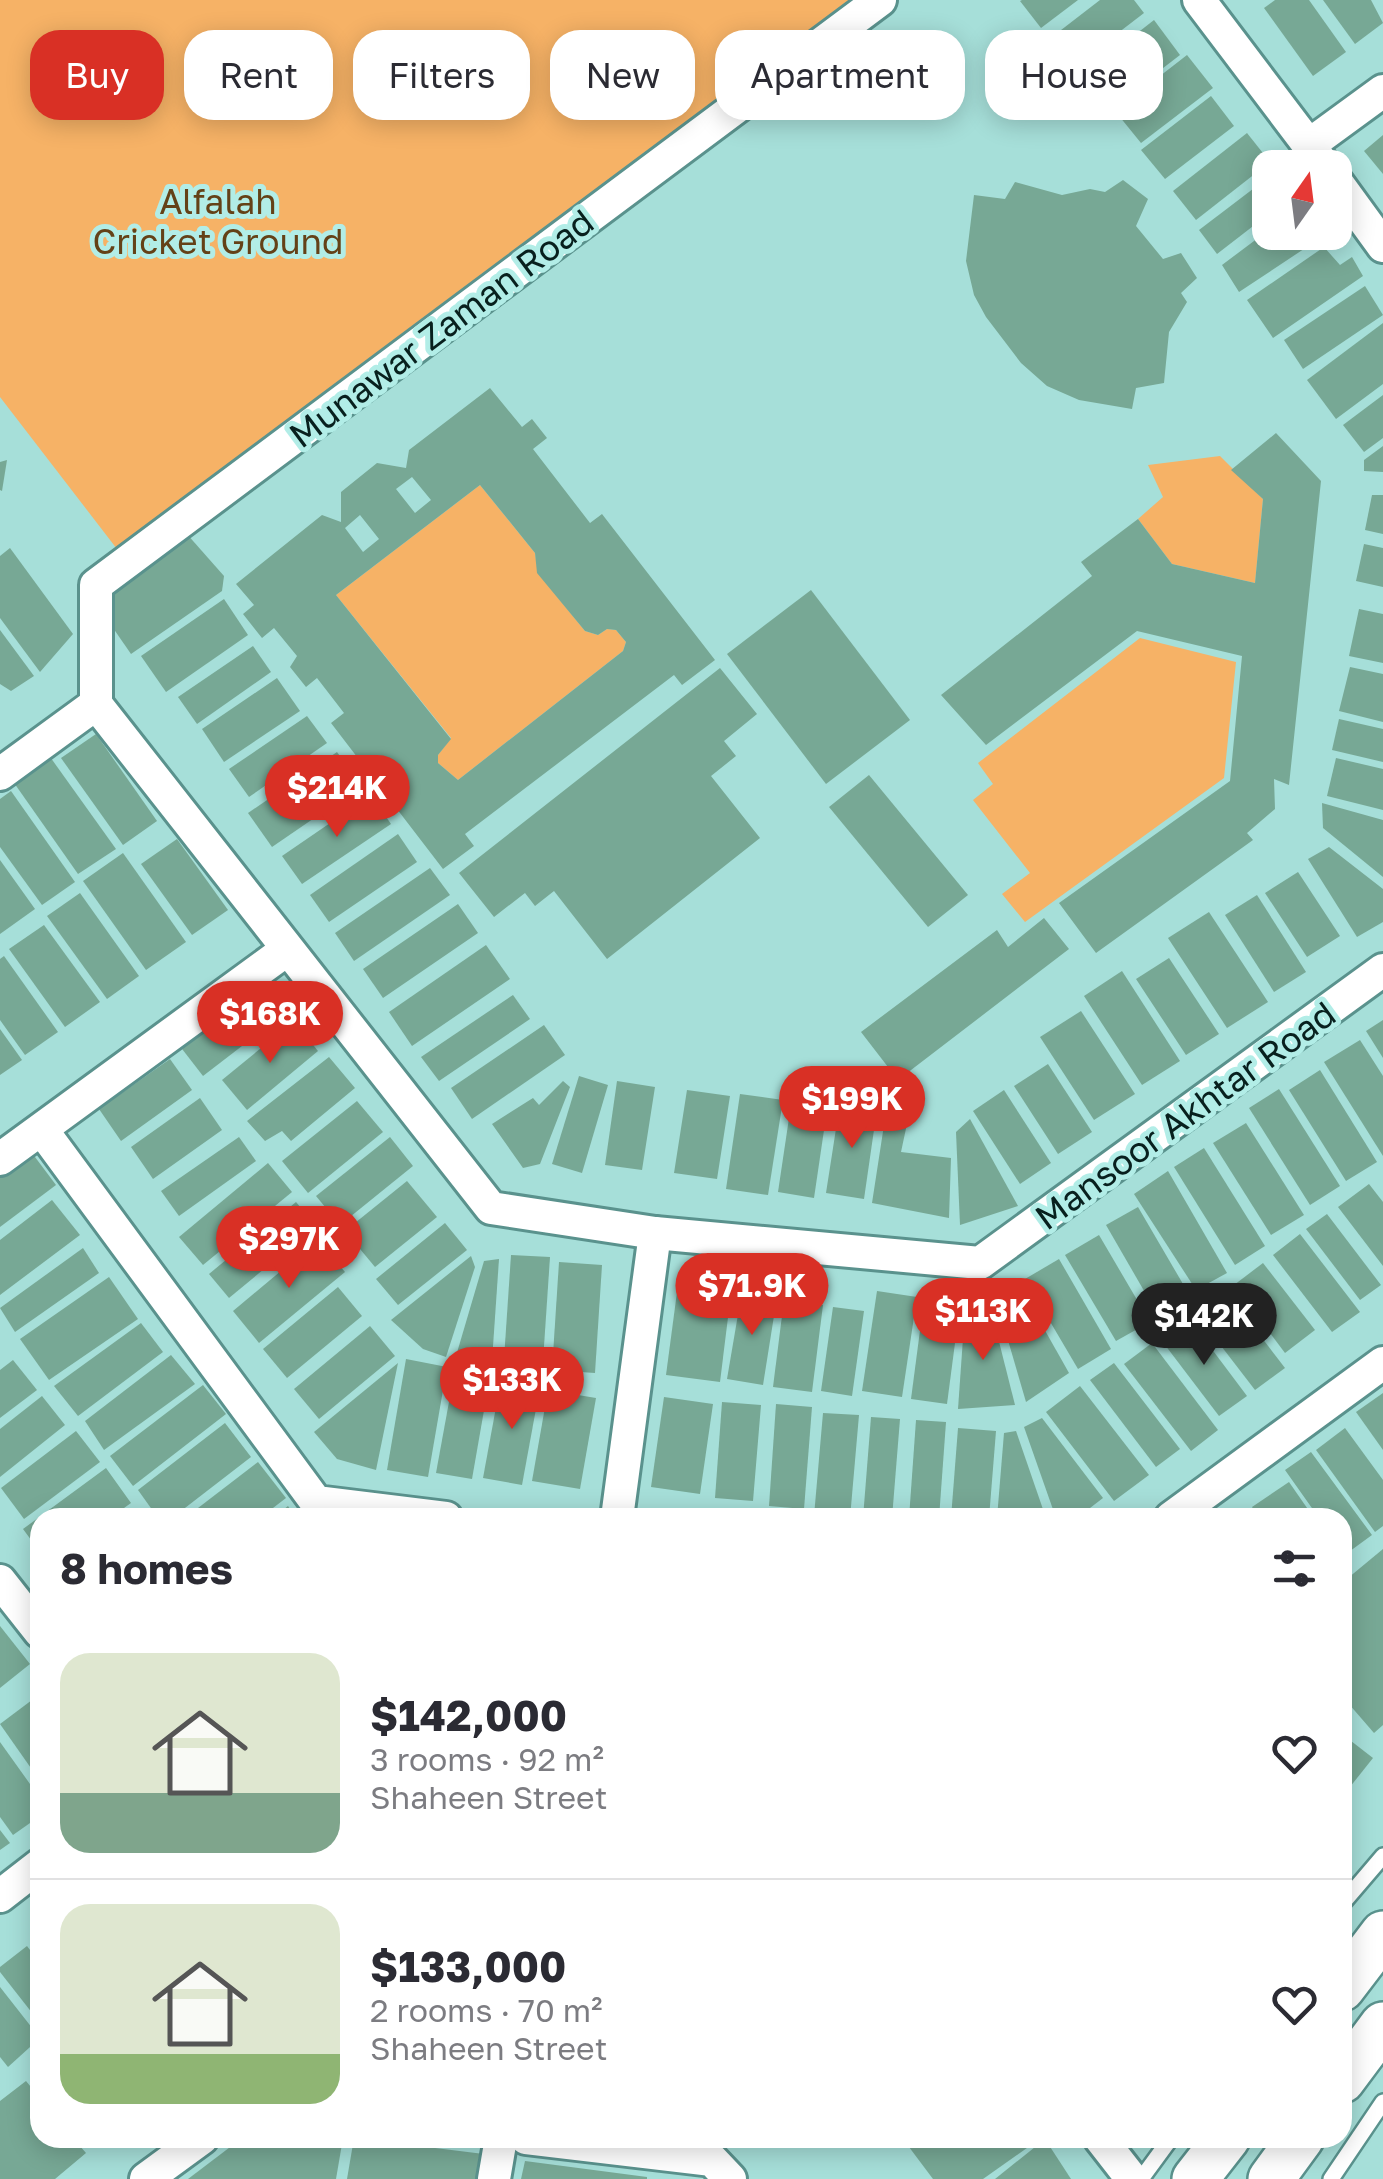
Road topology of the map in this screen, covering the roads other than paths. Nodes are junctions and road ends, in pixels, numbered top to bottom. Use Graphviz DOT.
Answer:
graph roads {
  1 [pos="880,0"];
  2 [pos="1198,0"];
  3 [pos="1383,91"];
  4 [pos="1312,150"];
  5 [pos="1323,150"];
  6 [pos="1352,203"];
  7 [pos="1383,246"];
  8 [pos="96,704"];
  9 [pos="0,774"];
  10 [pos="285,950"];
  11 [pos="1383,970"];
  12 [pos="42,1130"];
  13 [pos="0,1159"];
  14 [pos="655,1233"];
  15 [pos="1383,1363"];
  16 [pos="365,1508"];
  17 [pos="617,1508"];
  18 [pos="1185,1508"];
  19 [pos="0,1581"];
  20 [pos="30,1619"];
  21 [pos="1383,1856"];
  22 [pos="30,1873"];
  23 [pos="1352,1892"];
  24 [pos="0,1896"];
  25 [pos="1383,2025"];
  26 [pos="1352,2067"];
  27 [pos="1383,2102"];
  28 [pos="1352,2147"];
  29 [pos="188,2148"];
  30 [pos="499,2148"];
  31 [pos="616,2148"];
  32 [pos="1108,2148"];
  33 [pos="1164,2148"];
  34 [pos="1219,2148"];
  35 [pos="1294,2148"];
  36 [pos="1351,2148"];
  37 [pos="146,2179"];
  38 [pos="494,2179"];
  39 [pos="730,2179"];
  40 [pos="1132,2179"];
  41 [pos="1141,2179"];
  42 [pos="1196,2179"];
  43 [pos="1271,2179"];
  44 [pos="1330,2179"];
  1 -- 8 [label="street, Munawar Zaman Road"];
  2 -- 4 [label="street"];
  3 -- 5 [label="street"];
  6 -- 7 [label="street"];
  8 -- 9 [label="street"];
  8 -- 10 [label="street, Mansoor Akhtar Road"];
  10 -- 12 [label="street"];
  10 -- 14 [label="street, Mansoor Akhtar Road"];
  11 -- 14 [label="street, Mansoor Akhtar Road"];
  12 -- 13 [label="street"];
  12 -- 16 [label="street"];
  14 -- 17 [label="street"];
  15 -- 18 [label="street"];
  19 -- 20 [label="street"];
  21 -- 23 [label="lane"];
  22 -- 24 [label="street"];
  25 -- 26 [label="main road"];
  27 -- 28 [label="lane"];
  29 -- 37 [label="street"];
  30 -- 38 [label="street"];
  31 -- 39 [label="street"];
  32 -- 40 [label="street"];
  33 -- 41 [label="lane"];
  34 -- 42 [label="main road"];
  35 -- 43 [label="main road"];
  36 -- 44 [label="lane"];
}
